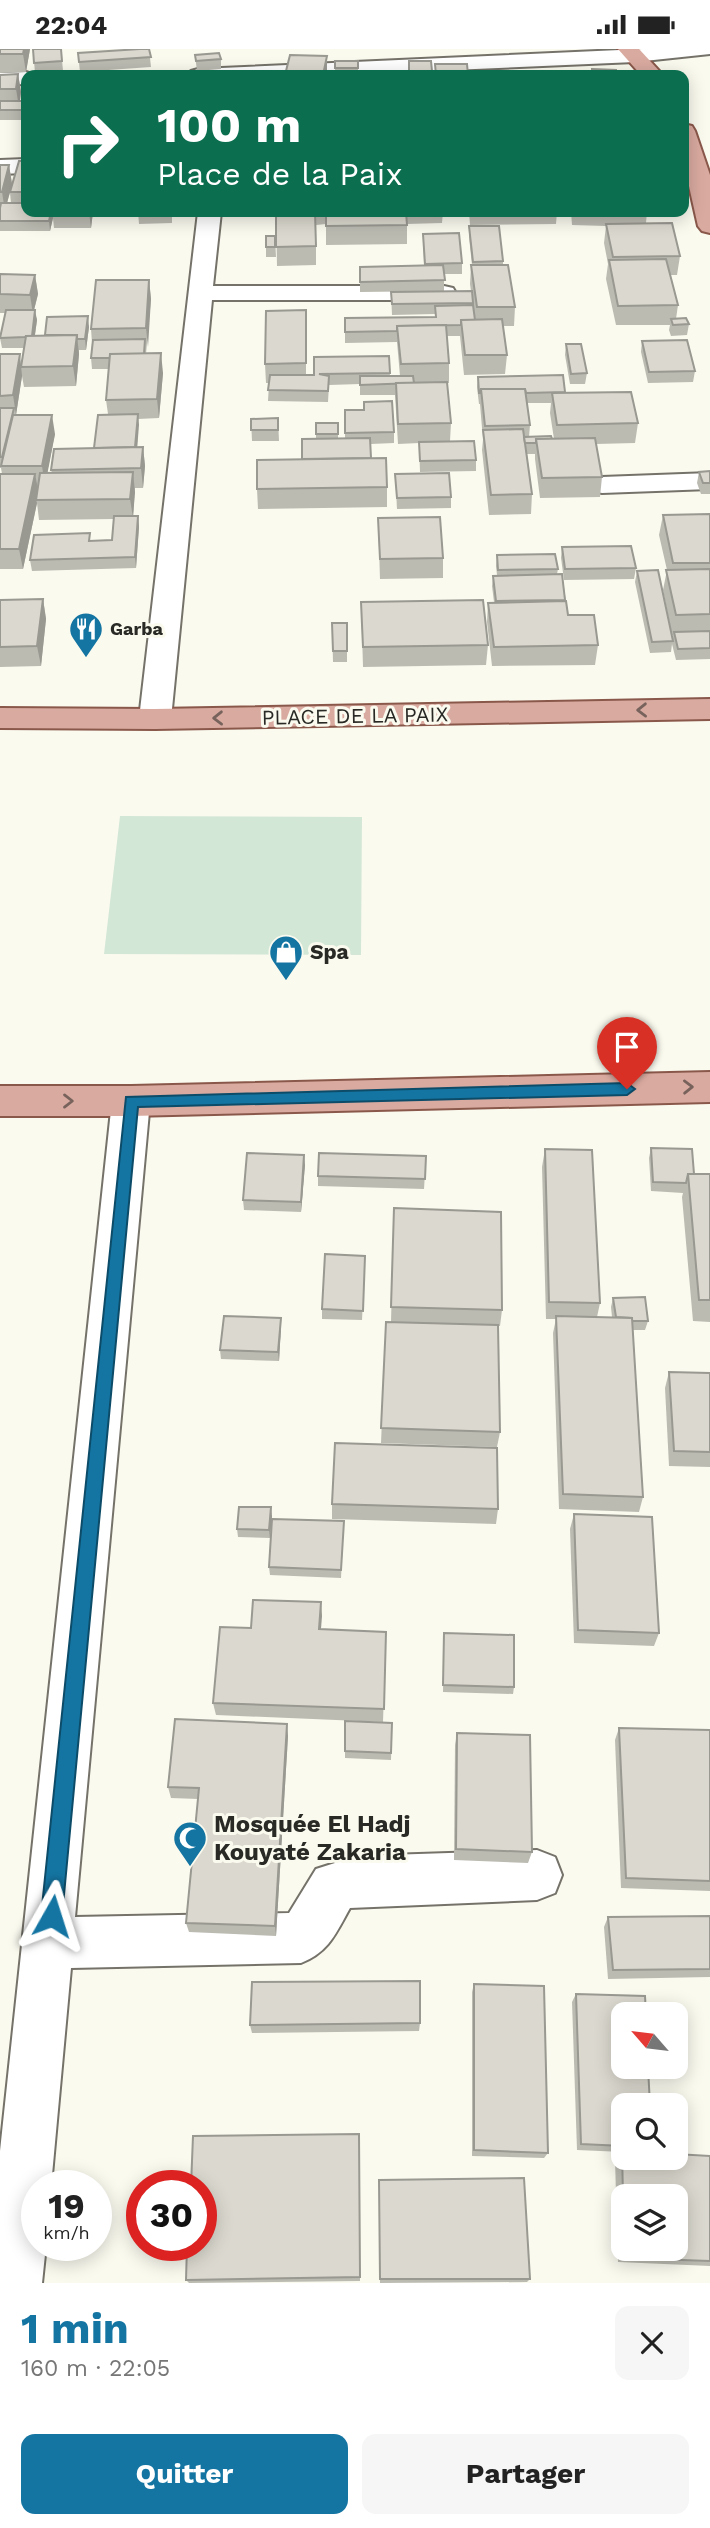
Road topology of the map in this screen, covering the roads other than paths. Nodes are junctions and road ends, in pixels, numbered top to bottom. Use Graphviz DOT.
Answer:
graph roads {
  1 [pos="287,49"];
  2 [pos="704,49"];
  3 [pos="631,53"];
  4 [pos="273,70"];
  5 [pos="310,70"];
  6 [pos="647,70"];
  7 [pos="21,78"];
  8 [pos="0,79"];
  9 [pos="689,145"];
  10 [pos="21,166"];
  11 [pos="0,167"];
  12 [pos="697,168"];
  13 [pos="209,217"];
  14 [pos="710,226"];
  15 [pos="201,293"];
  16 [pos="463,293"];
  17 [pos="710,481"];
  18 [pos="602,485"];
  19 [pos="710,709"];
  20 [pos="0,718"];
  21 [pos="155,719"];
  22 [pos="710,1087"];
  23 [pos="0,1101"];
  24 [pos="131,1101"];
  25 [pos="537,1875"];
  26 [pos="49,1943"];
  27 [pos="14,2283"];
  1 -- 4 [label="street"];
  2 -- 3 [label="street"];
  3 -- 5 [label="street"];
  3 -- 6 [label="main road"];
  7 -- 8 [label="street"];
  9 -- 12 [label="main road"];
  10 -- 11 [label="street"];
  12 -- 14 [label="main road"];
  13 -- 15 [label="street"];
  15 -- 16 [label="street"];
  15 -- 21 [label="street"];
  17 -- 18 [label="street"];
  19 -- 21 [label="main road, PLACE DE LA PAIX, one-way"];
  20 -- 21 [label="main road, PLACE DE LA PAIX"];
  24 -- 22 [label="main road, one-way"];
  23 -- 24 [label="main road, one-way"];
  24 -- 26 [label="street"];
  25 -- 26 [label="street"];
  26 -- 27 [label="street"];
}
